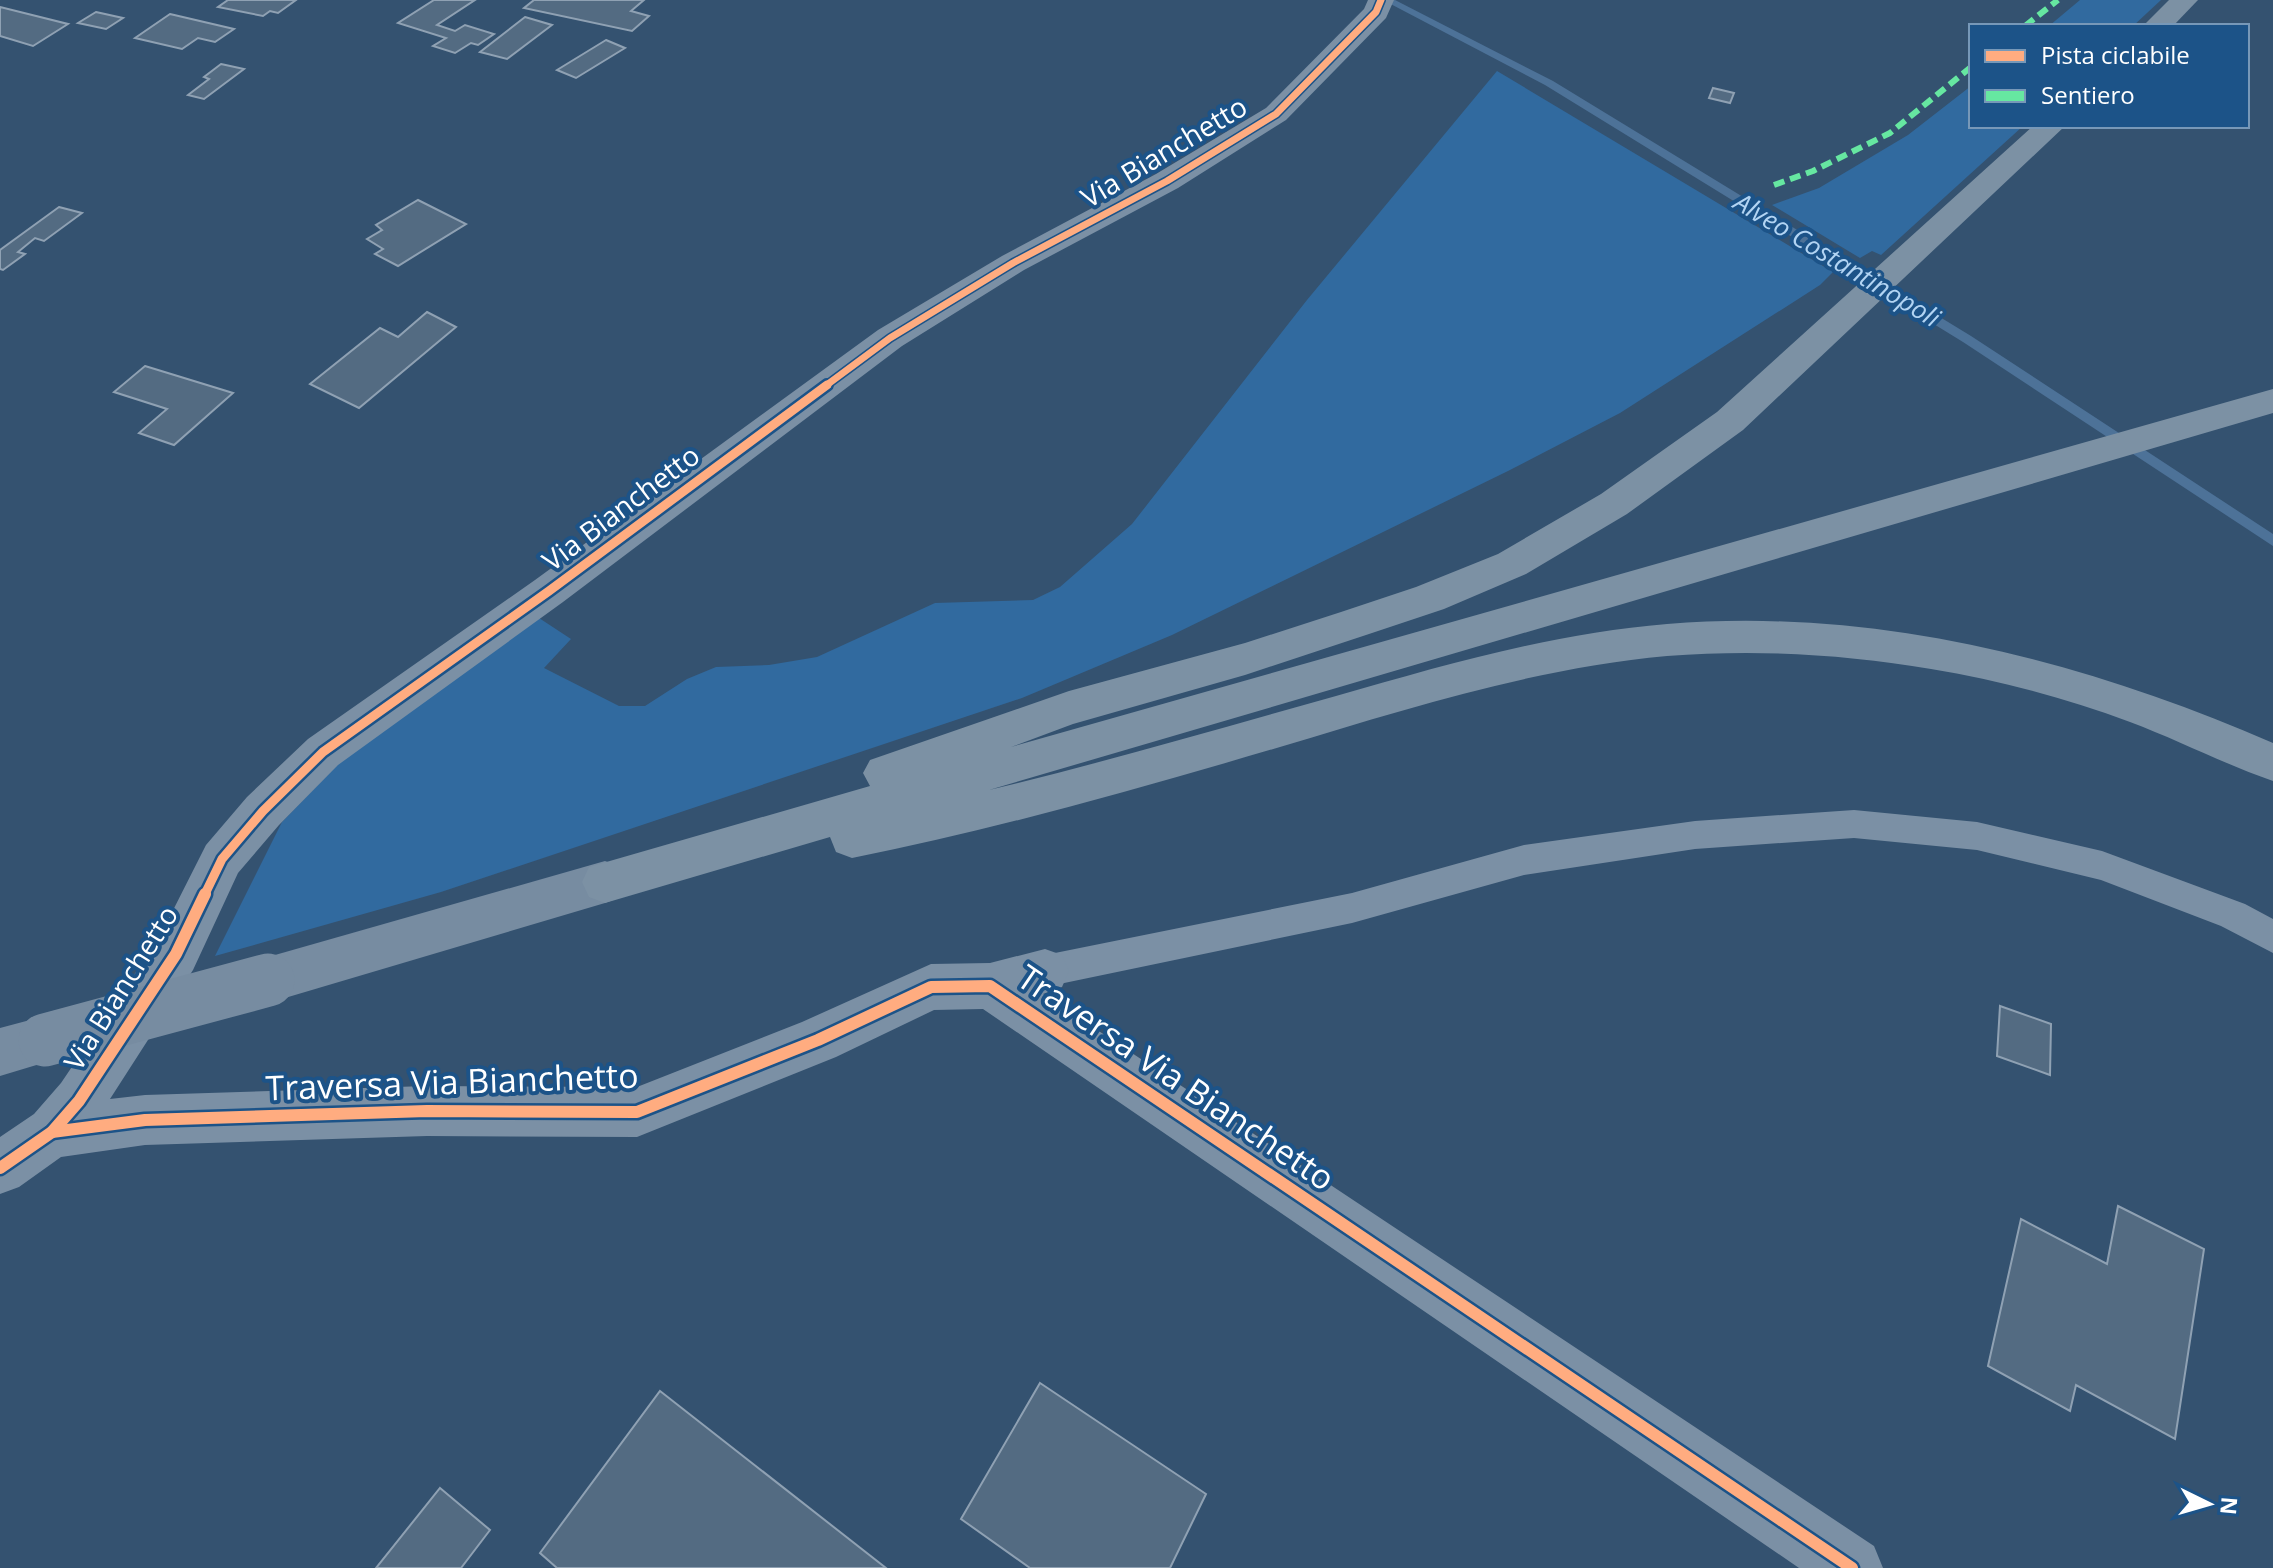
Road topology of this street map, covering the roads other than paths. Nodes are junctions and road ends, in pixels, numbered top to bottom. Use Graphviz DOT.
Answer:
graph roads {
  1 [pos="2185,0"];
  2 [pos="1378,6"];
  3 [pos="2159,24"];
  4 [pos="2048,128"];
  5 [pos="2273,401"];
  6 [pos="2273,763"];
  7 [pos="605,882"];
  8 [pos="2273,937"];
  9 [pos="1045,971"];
  10 [pos="990,986"];
  11 [pos="23,1046"];
  12 [pos="52,1132"];
  13 [pos="0,1168"];
  14 [pos="1852,1568"];
  1 -- 3 [label="highway"];
  2 -- 12 [label="street, Via Bianchetto"];
  4 -- 7 [label="highway"];
  5 -- 7 [label="highway"];
  6 -- 7 [label="highway"];
  7 -- 11 [label="main road, bridge"];
  8 -- 9 [label="lane"];
  9 -- 10 [label="street"];
  10 -- 12 [label="street, Traversa Via Bianchetto"];
  10 -- 14 [label="street, Traversa Via Bianchetto"];
  12 -- 13 [label="street, Via Bianchetto"];
}
